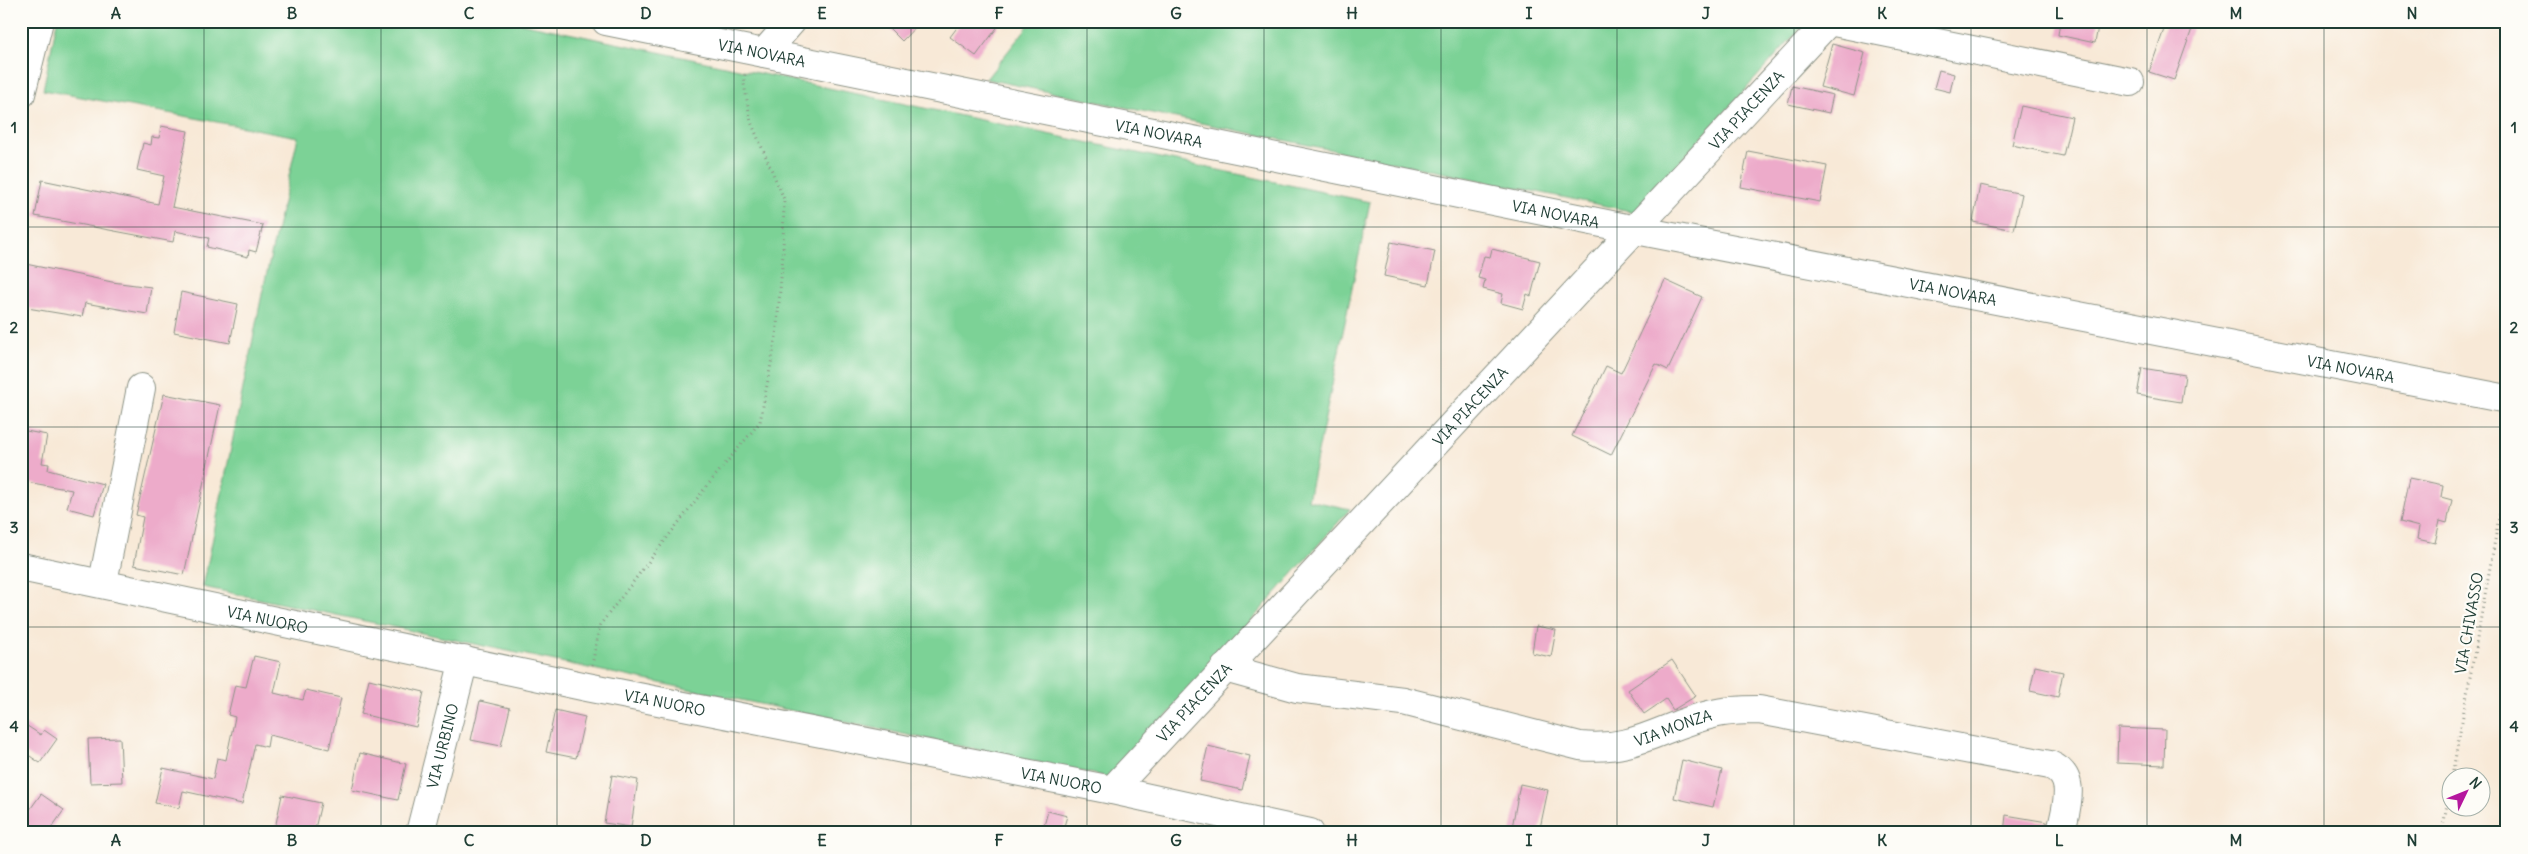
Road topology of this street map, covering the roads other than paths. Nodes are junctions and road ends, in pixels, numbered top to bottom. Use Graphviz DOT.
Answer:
graph roads {
  1 [pos="39,21"];
  2 [pos="606,21"];
  3 [pos="792,21"];
  4 [pos="1829,21"];
  5 [pos="754,51"];
  6 [pos="2130,82"];
  7 [pos="21,94"];
  8 [pos="1636,230"];
  9 [pos="141,388"];
  10 [pos="2507,399"];
  11 [pos="21,567"];
  12 [pos="103,582"];
  13 [pos="464,660"];
  14 [pos="1225,668"];
  15 [pos="1112,790"];
  16 [pos="420,833"];
  17 [pos="1310,833"];
  18 [pos="2061,833"];
  1 -- 7 [label="street"];
  2 -- 5 [label="street, VIA NOVARA"];
  3 -- 5 [label="street"];
  4 -- 6 [label="street"];
  4 -- 8 [label="street, VIA PIACENZA"];
  5 -- 8 [label="street, VIA NOVARA"];
  8 -- 10 [label="street, VIA NOVARA"];
  8 -- 14 [label="street, VIA PIACENZA"];
  9 -- 12 [label="street"];
  11 -- 12 [label="street, VIA NUORO"];
  12 -- 13 [label="street, VIA NUORO"];
  13 -- 15 [label="street, VIA NUORO"];
  13 -- 16 [label="street, VIA URBINO"];
  14 -- 15 [label="street, VIA PIACENZA"];
  14 -- 18 [label="street, VIA MONZA"];
  15 -- 17 [label="street, VIA NUORO"];
}
